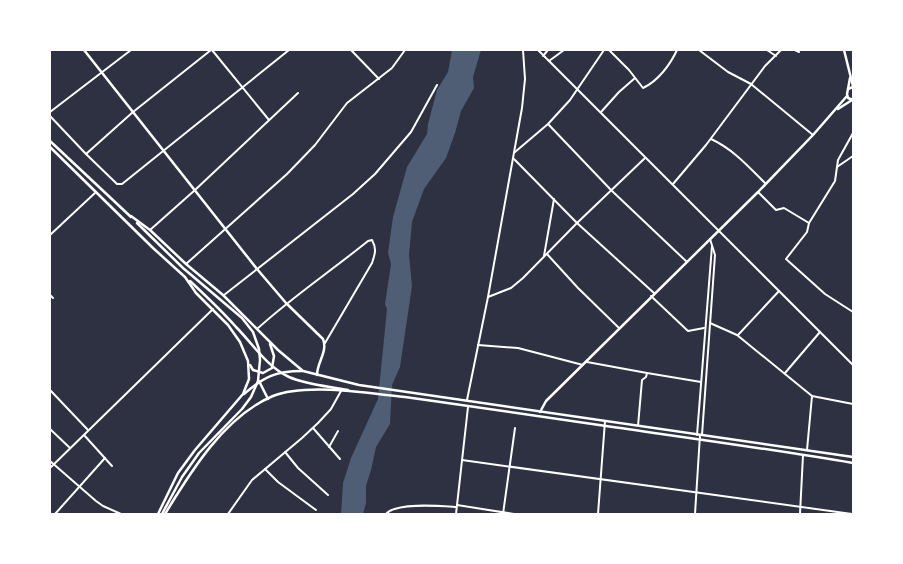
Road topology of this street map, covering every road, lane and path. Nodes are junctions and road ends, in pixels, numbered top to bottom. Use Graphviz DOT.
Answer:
graph roads {
  1 [pos="84,50"];
  2 [pos="131,50"];
  3 [pos="212,50"];
  4 [pos="289,50"];
  5 [pos="351,50"];
  6 [pos="405,50"];
  7 [pos="523,50"];
  8 [pos="538,50"];
  9 [pos="548,50"];
  10 [pos="564,50"];
  11 [pos="604,50"];
  12 [pos="608,50"];
  13 [pos="677,50"];
  14 [pos="699,50"];
  15 [pos="767,50"];
  16 [pos="781,50"];
  17 [pos="795,50"];
  18 [pos="844,50"];
  19 [pos="799,52"];
  20 [pos="543,56"];
  21 [pos="776,56"];
  22 [pos="548,61"];
  23 [pos="102,73"];
  24 [pos="850,76"];
  25 [pos="635,78"];
  26 [pos="379,79"];
  27 [pos="751,84"];
  28 [pos="437,85"];
  29 [pos="853,86"];
  30 [pos="242,88"];
  31 [pos="848,89"];
  32 [pos="577,90"];
  33 [pos="298,93"];
  34 [pos="847,96"];
  35 [pos="852,100"];
  36 [pos="837,109"];
  37 [pos="50,112"];
  38 [pos="133,112"];
  39 [pos="601,113"];
  40 [pos="50,116"];
  41 [pos="270,120"];
  42 [pos="548,124"];
  43 [pos="853,133"];
  44 [pos="813,135"];
  45 [pos="710,139"];
  46 [pos="50,141"];
  47 [pos="50,148"];
  48 [pos="164,150"];
  49 [pos="515,152"];
  50 [pos="86,154"];
  51 [pos="853,156"];
  52 [pos="645,158"];
  53 [pos="514,159"];
  54 [pos="837,167"];
  55 [pos="765,183"];
  56 [pos="672,185"];
  57 [pos="195,190"];
  58 [pos="610,190"];
  59 [pos="96,192"];
  60 [pos="758,192"];
  61 [pos="554,199"];
  62 [pos="131,216"];
  63 [pos="577,223"];
  64 [pos="809,223"];
  65 [pos="226,228"];
  66 [pos="150,230"];
  67 [pos="718,230"];
  68 [pos="50,236"];
  69 [pos="710,238"];
  70 [pos="712,244"];
  71 [pos="547,254"];
  72 [pos="543,258"];
  73 [pos="686,262"];
  74 [pos="186,264"];
  75 [pos="257,269"];
  76 [pos="185,277"];
  77 [pos="779,291"];
  78 [pos="654,293"];
  79 [pos="50,295"];
  80 [pos="223,296"];
  81 [pos="651,296"];
  82 [pos="488,297"];
  83 [pos="53,298"];
  84 [pos="286,303"];
  85 [pos="213,309"];
  86 [pos="853,312"];
  87 [pos="710,323"];
  88 [pos="619,328"];
  89 [pos="705,328"];
  90 [pos="257,329"];
  91 [pos="820,332"];
  92 [pos="737,336"];
  93 [pos="269,341"];
  94 [pos="325,343"];
  95 [pos="478,345"];
  96 [pos="584,363"];
  97 [pos="249,364"];
  98 [pos="853,365"];
  99 [pos="303,372"];
  100 [pos="646,373"];
  101 [pos="785,373"];
  102 [pos="317,375"];
  103 [pos="259,381"];
  104 [pos="702,382"];
  105 [pos="50,390"];
  106 [pos="342,391"];
  107 [pos="357,391"];
  108 [pos="244,394"];
  109 [pos="812,396"];
  110 [pos="268,399"];
  111 [pos="466,400"];
  112 [pos="853,404"];
  113 [pos="468,406"];
  114 [pos="540,412"];
  115 [pos="605,421"];
  116 [pos="605,426"];
  117 [pos="638,426"];
  118 [pos="313,428"];
  119 [pos="515,428"];
  120 [pos="50,429"];
  121 [pos="90,430"];
  122 [pos="338,431"];
  123 [pos="84,434"];
  124 [pos="699,435"];
  125 [pos="699,440"];
  126 [pos="329,447"];
  127 [pos="70,448"];
  128 [pos="807,450"];
  129 [pos="285,452"];
  130 [pos="803,455"];
  131 [pos="853,457"];
  132 [pos="105,458"];
  133 [pos="340,459"];
  134 [pos="462,460"];
  135 [pos="50,461"];
  136 [pos="853,463"];
  137 [pos="54,465"];
  138 [pos="112,466"];
  139 [pos="510,466"];
  140 [pos="50,468"];
  141 [pos="265,468"];
  142 [pos="600,479"];
  143 [pos="78,487"];
  144 [pos="697,493"];
  145 [pos="328,495"];
  146 [pos="457,506"];
  147 [pos="801,507"];
  148 [pos="316,510"];
  149 [pos="503,513"];
  150 [pos="55,514"];
  151 [pos="121,514"];
  152 [pos="158,514"];
  153 [pos="164,514"];
  154 [pos="228,514"];
  155 [pos="386,514"];
  156 [pos="456,514"];
  157 [pos="514,514"];
  158 [pos="598,514"];
  159 [pos="695,514"];
  160 [pos="800,514"];
  161 [pos="852,514"];
  1 -- 23 [label="main road"];
  2 -- 23 [label="street"];
  3 -- 30 [label="street"];
  3 -- 38 [label="street"];
  4 -- 30 [label="street"];
  5 -- 26 [label="street"];
  6 -- 26 [label="street"];
  7 -- 49 [label="street"];
  8 -- 20 [label="street"];
  9 -- 20 [label="street"];
  10 -- 22 [label="street"];
  11 -- 32 [label="street"];
  12 -- 25 [label="street"];
  13 -- 25 [label="street"];
  14 -- 27 [label="street"];
  15 -- 21 [label="street"];
  16 -- 21 [label="street"];
  17 -- 19 [label="street"];
  18 -- 24 [label="main road"];
  20 -- 22 [label="street"];
  21 -- 27 [label="street"];
  22 -- 32 [label="street"];
  23 -- 37 [label="street"];
  23 -- 38 [label="main road"];
  24 -- 29 [label="main road"];
  24 -- 31 [label="main road"];
  25 -- 39 [label="street"];
  26 -- 65 [label="street"];
  27 -- 44 [label="street"];
  27 -- 45 [label="street"];
  28 -- 75 [label="street"];
  29 -- 31 [label="main road"];
  30 -- 41 [label="street"];
  30 -- 48 [label="street"];
  31 -- 34 [label="main road"];
  32 -- 39 [label="street"];
  32 -- 42 [label="street"];
  33 -- 41 [label="street"];
  34 -- 35 [label="main road"];
  34 -- 36 [label="main road"];
  35 -- 36 [label="main road"];
  36 -- 44 [label="main road"];
  38 -- 48 [label="main road"];
  38 -- 50 [label="street"];
  39 -- 52 [label="street"];
  40 -- 50 [label="street"];
  41 -- 57 [label="street"];
  42 -- 49 [label="street"];
  42 -- 58 [label="street"];
  43 -- 54 [label="street"];
  44 -- 55 [label="main road"];
  45 -- 55 [label="street"];
  45 -- 56 [label="street"];
  46 -- 62 [label="main road"];
  47 -- 59 [label="main road"];
  48 -- 50 [label="street"];
  48 -- 57 [label="main road"];
  49 -- 53 [label="street"];
  51 -- 54 [label="street"];
  52 -- 56 [label="street"];
  52 -- 58 [label="street"];
  53 -- 61 [label="street"];
  53 -- 82 [label="street"];
  54 -- 64 [label="street"];
  55 -- 60 [label="main road"];
  56 -- 67 [label="street"];
  57 -- 65 [label="main road"];
  57 -- 66 [label="street"];
  58 -- 63 [label="street"];
  58 -- 73 [label="street"];
  59 -- 68 [label="street"];
  59 -- 76 [label="main road"];
  60 -- 64 [label="street"];
  60 -- 67 [label="main road"];
  61 -- 63 [label="street"];
  61 -- 72 [label="street"];
  62 -- 66 [label="main road"];
  62 -- 153 [label="main road"];
  63 -- 71 [label="street"];
  63 -- 78 [label="street"];
  64 -- 86 [label="street"];
  65 -- 74 [label="street"];
  65 -- 75 [label="main road"];
  66 -- 74 [label="main road"];
  67 -- 69 [label="main road"];
  67 -- 77 [label="street"];
  69 -- 70 [label="street"];
  69 -- 73 [label="main road"];
  70 -- 87 [label="street"];
  70 -- 89 [label="street"];
  71 -- 72 [label="street"];
  71 -- 88 [label="street"];
  72 -- 82 [label="street"];
  73 -- 78 [label="main road"];
  74 -- 80 [label="main road"];
  75 -- 80 [label="street"];
  75 -- 84 [label="main road"];
  76 -- 85 [label="main road"];
  76 -- 107 [label="main road"];
  77 -- 91 [label="street"];
  77 -- 92 [label="street"];
  78 -- 81 [label="main road"];
  79 -- 83 [label="street"];
  80 -- 90 [label="main road"];
  81 -- 88 [label="main road"];
  81 -- 89 [label="street"];
  82 -- 95 [label="street"];
  84 -- 90 [label="street"];
  84 -- 94 [label="main road"];
  84 -- 94 [label="street"];
  85 -- 97 [label="main road"];
  85 -- 121 [label="street"];
  87 -- 92 [label="street"];
  87 -- 124 [label="street"];
  88 -- 96 [label="main road"];
  89 -- 104 [label="street"];
  90 -- 93 [label="main road"];
  91 -- 98 [label="street"];
  91 -- 101 [label="street"];
  92 -- 101 [label="street"];
  93 -- 97 [label="main road"];
  93 -- 99 [label="main road"];
  94 -- 102 [label="main road"];
  95 -- 96 [label="street"];
  95 -- 111 [label="street"];
  96 -- 100 [label="street"];
  96 -- 114 [label="main road"];
  97 -- 108 [label="main road"];
  99 -- 102 [label="main road"];
  99 -- 103 [label="main road"];
  100 -- 104 [label="street"];
  100 -- 117 [label="street"];
  101 -- 109 [label="street"];
  102 -- 111 [label="main road"];
  103 -- 108 [label="main road"];
  103 -- 110 [label="main road"];
  104 -- 124 [label="street"];
  105 -- 121 [label="street"];
  106 -- 107 [label="main road"];
  106 -- 110 [label="main road"];
  106 -- 118 [label="street"];
  107 -- 113 [label="main road"];
  108 -- 152 [label="main road"];
  109 -- 112 [label="street"];
  109 -- 128 [label="street"];
  110 -- 153 [label="main road"];
  111 -- 114 [label="main road"];
  113 -- 116 [label="main road"];
  113 -- 134 [label="street"];
  114 -- 115 [label="main road"];
  115 -- 116 [label="street"];
  115 -- 117 [label="main road"];
  116 -- 125 [label="main road"];
  116 -- 142 [label="street"];
  117 -- 124 [label="main road"];
  118 -- 126 [label="street"];
  118 -- 129 [label="street"];
  119 -- 139 [label="street"];
  120 -- 127 [label="street"];
  121 -- 123 [label="street"];
  122 -- 126 [label="street"];
  123 -- 127 [label="street"];
  123 -- 132 [label="street"];
  124 -- 125 [label="street"];
  124 -- 128 [label="main road"];
  125 -- 130 [label="main road"];
  125 -- 144 [label="street"];
  126 -- 133 [label="street"];
  127 -- 137 [label="street"];
  128 -- 131 [label="main road"];
  129 -- 141 [label="street"];
  129 -- 145 [label="street"];
  130 -- 136 [label="main road"];
  130 -- 147 [label="street"];
  132 -- 138 [label="street"];
  132 -- 143 [label="street"];
  134 -- 139 [label="street"];
  134 -- 146 [label="street"];
  135 -- 137 [label="street"];
  137 -- 140 [label="street"];
  137 -- 143 [label="street"];
  139 -- 142 [label="street"];
  139 -- 149 [label="street"];
  141 -- 148 [label="street"];
  141 -- 154 [label="street"];
  142 -- 144 [label="street"];
  142 -- 158 [label="street"];
  143 -- 150 [label="street"];
  143 -- 151 [label="street"];
  144 -- 147 [label="street"];
  144 -- 159 [label="street"];
  146 -- 149 [label="street"];
  146 -- 155 [label="street"];
  146 -- 156 [label="street"];
  147 -- 160 [label="street"];
  147 -- 161 [label="street"];
  149 -- 157 [label="street"];
}
